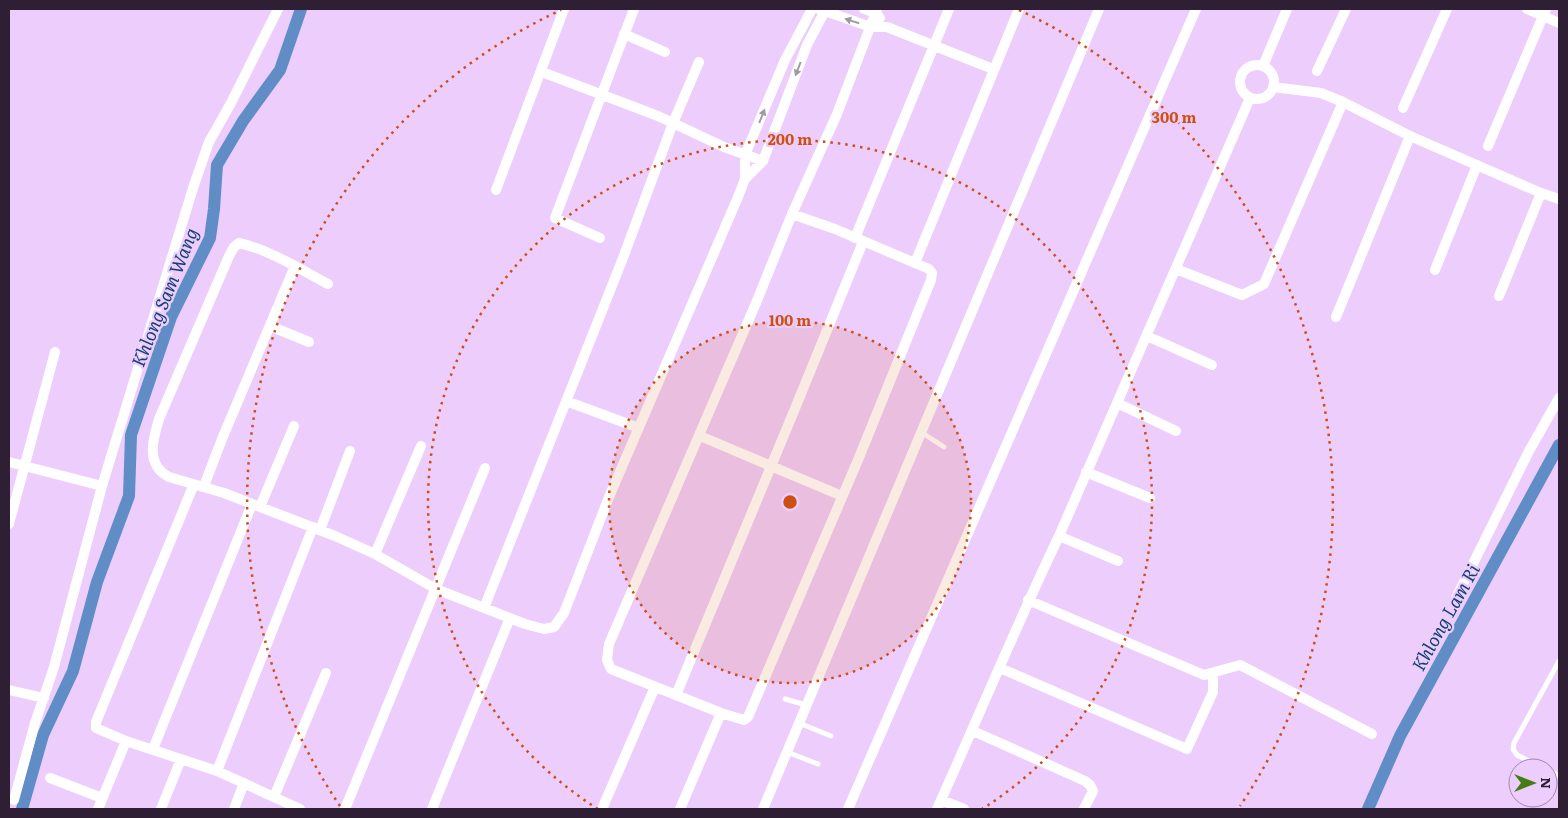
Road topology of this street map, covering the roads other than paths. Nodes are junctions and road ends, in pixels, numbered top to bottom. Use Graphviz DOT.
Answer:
graph roads {
  1 [pos="278,9"];
  2 [pos="564,9"];
  3 [pos="634,9"];
  4 [pos="812,9"];
  5 [pos="864,9"];
  6 [pos="949,9"];
  7 [pos="1019,9"];
  8 [pos="1099,9"];
  9 [pos="1196,9"];
  10 [pos="1287,9"];
  11 [pos="1346,9"];
  12 [pos="1447,9"];
  13 [pos="1528,9"];
  14 [pos="823,10"];
  15 [pos="877,11"];
  16 [pos="1544,12"];
  17 [pos="1559,23"];
  18 [pos="871,27"];
  19 [pos="887,27"];
  20 [pos="624,34"];
  21 [pos="794,41"];
  22 [pos="807,45"];
  23 [pos="934,45"];
  24 [pos="665,52"];
  25 [pos="699,62"];
  26 [pos="1263,66"];
  27 [pos="993,68"];
  28 [pos="1317,71"];
  29 [pos="542,72"];
  30 [pos="1273,86"];
  31 [pos="601,95"];
  32 [pos="1250,98"];
  33 [pos="1343,102"];
  34 [pos="1403,108"];
  35 [pos="673,123"];
  36 [pos="1410,136"];
  37 [pos="1488,146"];
  38 [pos="745,155"];
  39 [pos="763,160"];
  40 [pos="1477,165"];
  41 [pos="745,178"];
  42 [pos="496,190"];
  43 [pos="1541,193"];
  44 [pos="1559,200"];
  45 [pos="792,214"];
  46 [pos="600,238"];
  47 [pos="859,240"];
  48 [pos="915,263"];
  49 [pos="295,266"];
  50 [pos="1176,269"];
  51 [pos="1435,270"];
  52 [pos="328,284"];
  53 [pos="1499,296"];
  54 [pos="1336,317"];
  55 [pos="270,326"];
  56 [pos="1147,336"];
  57 [pos="308,342"];
  58 [pos="55,352"];
  59 [pos="1212,365"];
  60 [pos="1559,398"];
  61 [pos="566,401"];
  62 [pos="1117,403"];
  63 [pos="294,426"];
  64 [pos="639,428"];
  65 [pos="1176,431"];
  66 [pos="921,432"];
  67 [pos="700,436"];
  68 [pos="422,446"];
  69 [pos="944,447"];
  70 [pos="350,451"];
  71 [pos="9,462"];
  72 [pos="23,466"];
  73 [pos="771,466"];
  74 [pos="485,468"];
  75 [pos="1086,472"];
  76 [pos="199,485"];
  77 [pos="102,486"];
  78 [pos="842,496"];
  79 [pos="1150,498"];
  80 [pos="256,505"];
  81 [pos="9,524"];
  82 [pos="316,528"];
  83 [pos="1059,536"];
  84 [pos="375,554"];
  85 [pos="1118,561"];
  86 [pos="436,589"];
  87 [pos="1456,598"];
  88 [pos="1028,600"];
  89 [pos="484,608"];
  90 [pos="510,618"];
  91 [pos="1559,660"];
  92 [pos="1000,668"];
  93 [pos="326,672"];
  94 [pos="1213,673"];
  95 [pos="655,687"];
  96 [pos="9,690"];
  97 [pos="676,695"];
  98 [pos="44,698"];
  99 [pos="785,699"];
  100 [pos="806,705"];
  101 [pos="720,713"];
  102 [pos="799,723"];
  103 [pos="973,731"];
  104 [pos="1372,734"];
  105 [pos="831,736"];
  106 [pos="126,741"];
  107 [pos="153,749"];
  108 [pos="787,752"];
  109 [pos="1523,758"];
  110 [pos="181,759"];
  111 [pos="818,764"];
  112 [pos="217,771"];
  113 [pos="50,778"];
  114 [pos="244,784"];
  115 [pos="274,797"];
  116 [pos="102,798"];
  117 [pos="14,800"];
  118 [pos="939,805"];
  119 [pos="98,809"];
  120 [pos="161,809"];
  121 [pos="234,809"];
  122 [pos="300,809"];
  123 [pos="345,809"];
  124 [pos="432,809"];
  125 [pos="602,809"];
  126 [pos="680,809"];
  127 [pos="763,809"];
  128 [pos="848,809"];
  129 [pos="964,809"];
  130 [pos="1084,809"];
  1 -- 77 [label="street"];
  2 -- 29 [label="street"];
  3 -- 20 [label="street"];
  4 -- 21 [label="street"];
  5 -- 15 [label="street"];
  6 -- 23 [label="street"];
  7 -- 27 [label="street"];
  8 -- 66 [label="street"];
  9 -- 128 [label="street"];
  10 -- 26 [label="street"];
  11 -- 28 [label="street"];
  12 -- 34 [label="street"];
  13 -- 16 [label="street"];
  18 -- 14 [label="street, one-way"];
  14 -- 22 [label="street"];
  15 -- 18 [label="street"];
  15 -- 19 [label="street"];
  16 -- 17 [label="street"];
  16 -- 37 [label="street"];
  18 -- 19 [label="street"];
  18 -- 45 [label="street"];
  19 -- 23 [label="street"];
  20 -- 24 [label="street"];
  20 -- 31 [label="street"];
  21 -- 22 [label="street"];
  38 -- 21 [label="street, one-way"];
  22 -- 39 [label="street, one-way"];
  23 -- 27 [label="street"];
  23 -- 47 [label="street"];
  25 -- 35 [label="street"];
  26 -- 30 [label="street"];
  26 -- 32 [label="street"];
  27 -- 48 [label="street"];
  29 -- 31 [label="street"];
  29 -- 42 [label="street"];
  30 -- 32 [label="street"];
  30 -- 33 [label="street"];
  31 -- 35 [label="street"];
  31 -- 46 [label="street"];
  32 -- 50 [label="street"];
  33 -- 36 [label="street"];
  33 -- 50 [label="street"];
  35 -- 38 [label="street"];
  35 -- 61 [label="street"];
  36 -- 40 [label="street"];
  36 -- 54 [label="street"];
  38 -- 39 [label="street"];
  38 -- 41 [label="street"];
  39 -- 41 [label="street"];
  40 -- 43 [label="street"];
  40 -- 51 [label="street"];
  41 -- 64 [label="street"];
  43 -- 44 [label="street"];
  43 -- 53 [label="street"];
  45 -- 47 [label="street"];
  45 -- 67 [label="street"];
  47 -- 48 [label="street"];
  47 -- 73 [label="street"];
  48 -- 78 [label="street"];
  49 -- 52 [label="street"];
  49 -- 55 [label="street"];
  49 -- 76 [label="street"];
  50 -- 56 [label="street"];
  55 -- 57 [label="street"];
  55 -- 76 [label="street"];
  56 -- 59 [label="street"];
  56 -- 62 [label="street"];
  58 -- 72 [label="street"];
  60 -- 87 [label="street"];
  61 -- 64 [label="street"];
  61 -- 89 [label="street"];
  62 -- 65 [label="street"];
  62 -- 75 [label="street"];
  63 -- 80 [label="street"];
  64 -- 90 [label="street"];
  66 -- 69 [label="lane"];
  66 -- 100 [label="street"];
  67 -- 73 [label="street"];
  67 -- 95 [label="street"];
  68 -- 84 [label="street"];
  70 -- 82 [label="street"];
  71 -- 72 [label="street"];
  72 -- 77 [label="street"];
  72 -- 81 [label="street"];
  73 -- 78 [label="street"];
  73 -- 97 [label="street"];
  74 -- 86 [label="street"];
  75 -- 79 [label="street"];
  75 -- 83 [label="street"];
  76 -- 80 [label="street"];
  76 -- 106 [label="street"];
  77 -- 98 [label="street"];
  78 -- 101 [label="street"];
  80 -- 82 [label="street"];
  80 -- 107 [label="street"];
  82 -- 84 [label="street"];
  82 -- 112 [label="street"];
  83 -- 85 [label="street"];
  83 -- 88 [label="street"];
  84 -- 86 [label="street"];
  86 -- 89 [label="street"];
  86 -- 123 [label="street"];
  88 -- 92 [label="street"];
  88 -- 94 [label="street"];
  89 -- 90 [label="street"];
  90 -- 124 [label="street"];
  91 -- 109 [label="lane"];
  92 -- 94 [label="street"];
  92 -- 103 [label="street"];
  93 -- 115 [label="street"];
  94 -- 104 [label="street"];
  95 -- 97 [label="street"];
  95 -- 125 [label="street"];
  96 -- 98 [label="street"];
  97 -- 101 [label="street"];
  98 -- 117 [label="street"];
  99 -- 100 [label="lane"];
  100 -- 102 [label="street"];
  101 -- 126 [label="street"];
  102 -- 105 [label="lane"];
  102 -- 108 [label="street"];
  103 -- 118 [label="street"];
  103 -- 130 [label="street"];
  106 -- 107 [label="street"];
  106 -- 116 [label="street"];
  107 -- 110 [label="street"];
  108 -- 111 [label="lane"];
  108 -- 127 [label="street"];
  110 -- 112 [label="street"];
  110 -- 120 [label="street"];
  112 -- 114 [label="street"];
  113 -- 116 [label="street"];
  114 -- 115 [label="street"];
  114 -- 121 [label="street"];
  115 -- 122 [label="street"];
  116 -- 119 [label="street"];
  118 -- 129 [label="street"];
}
